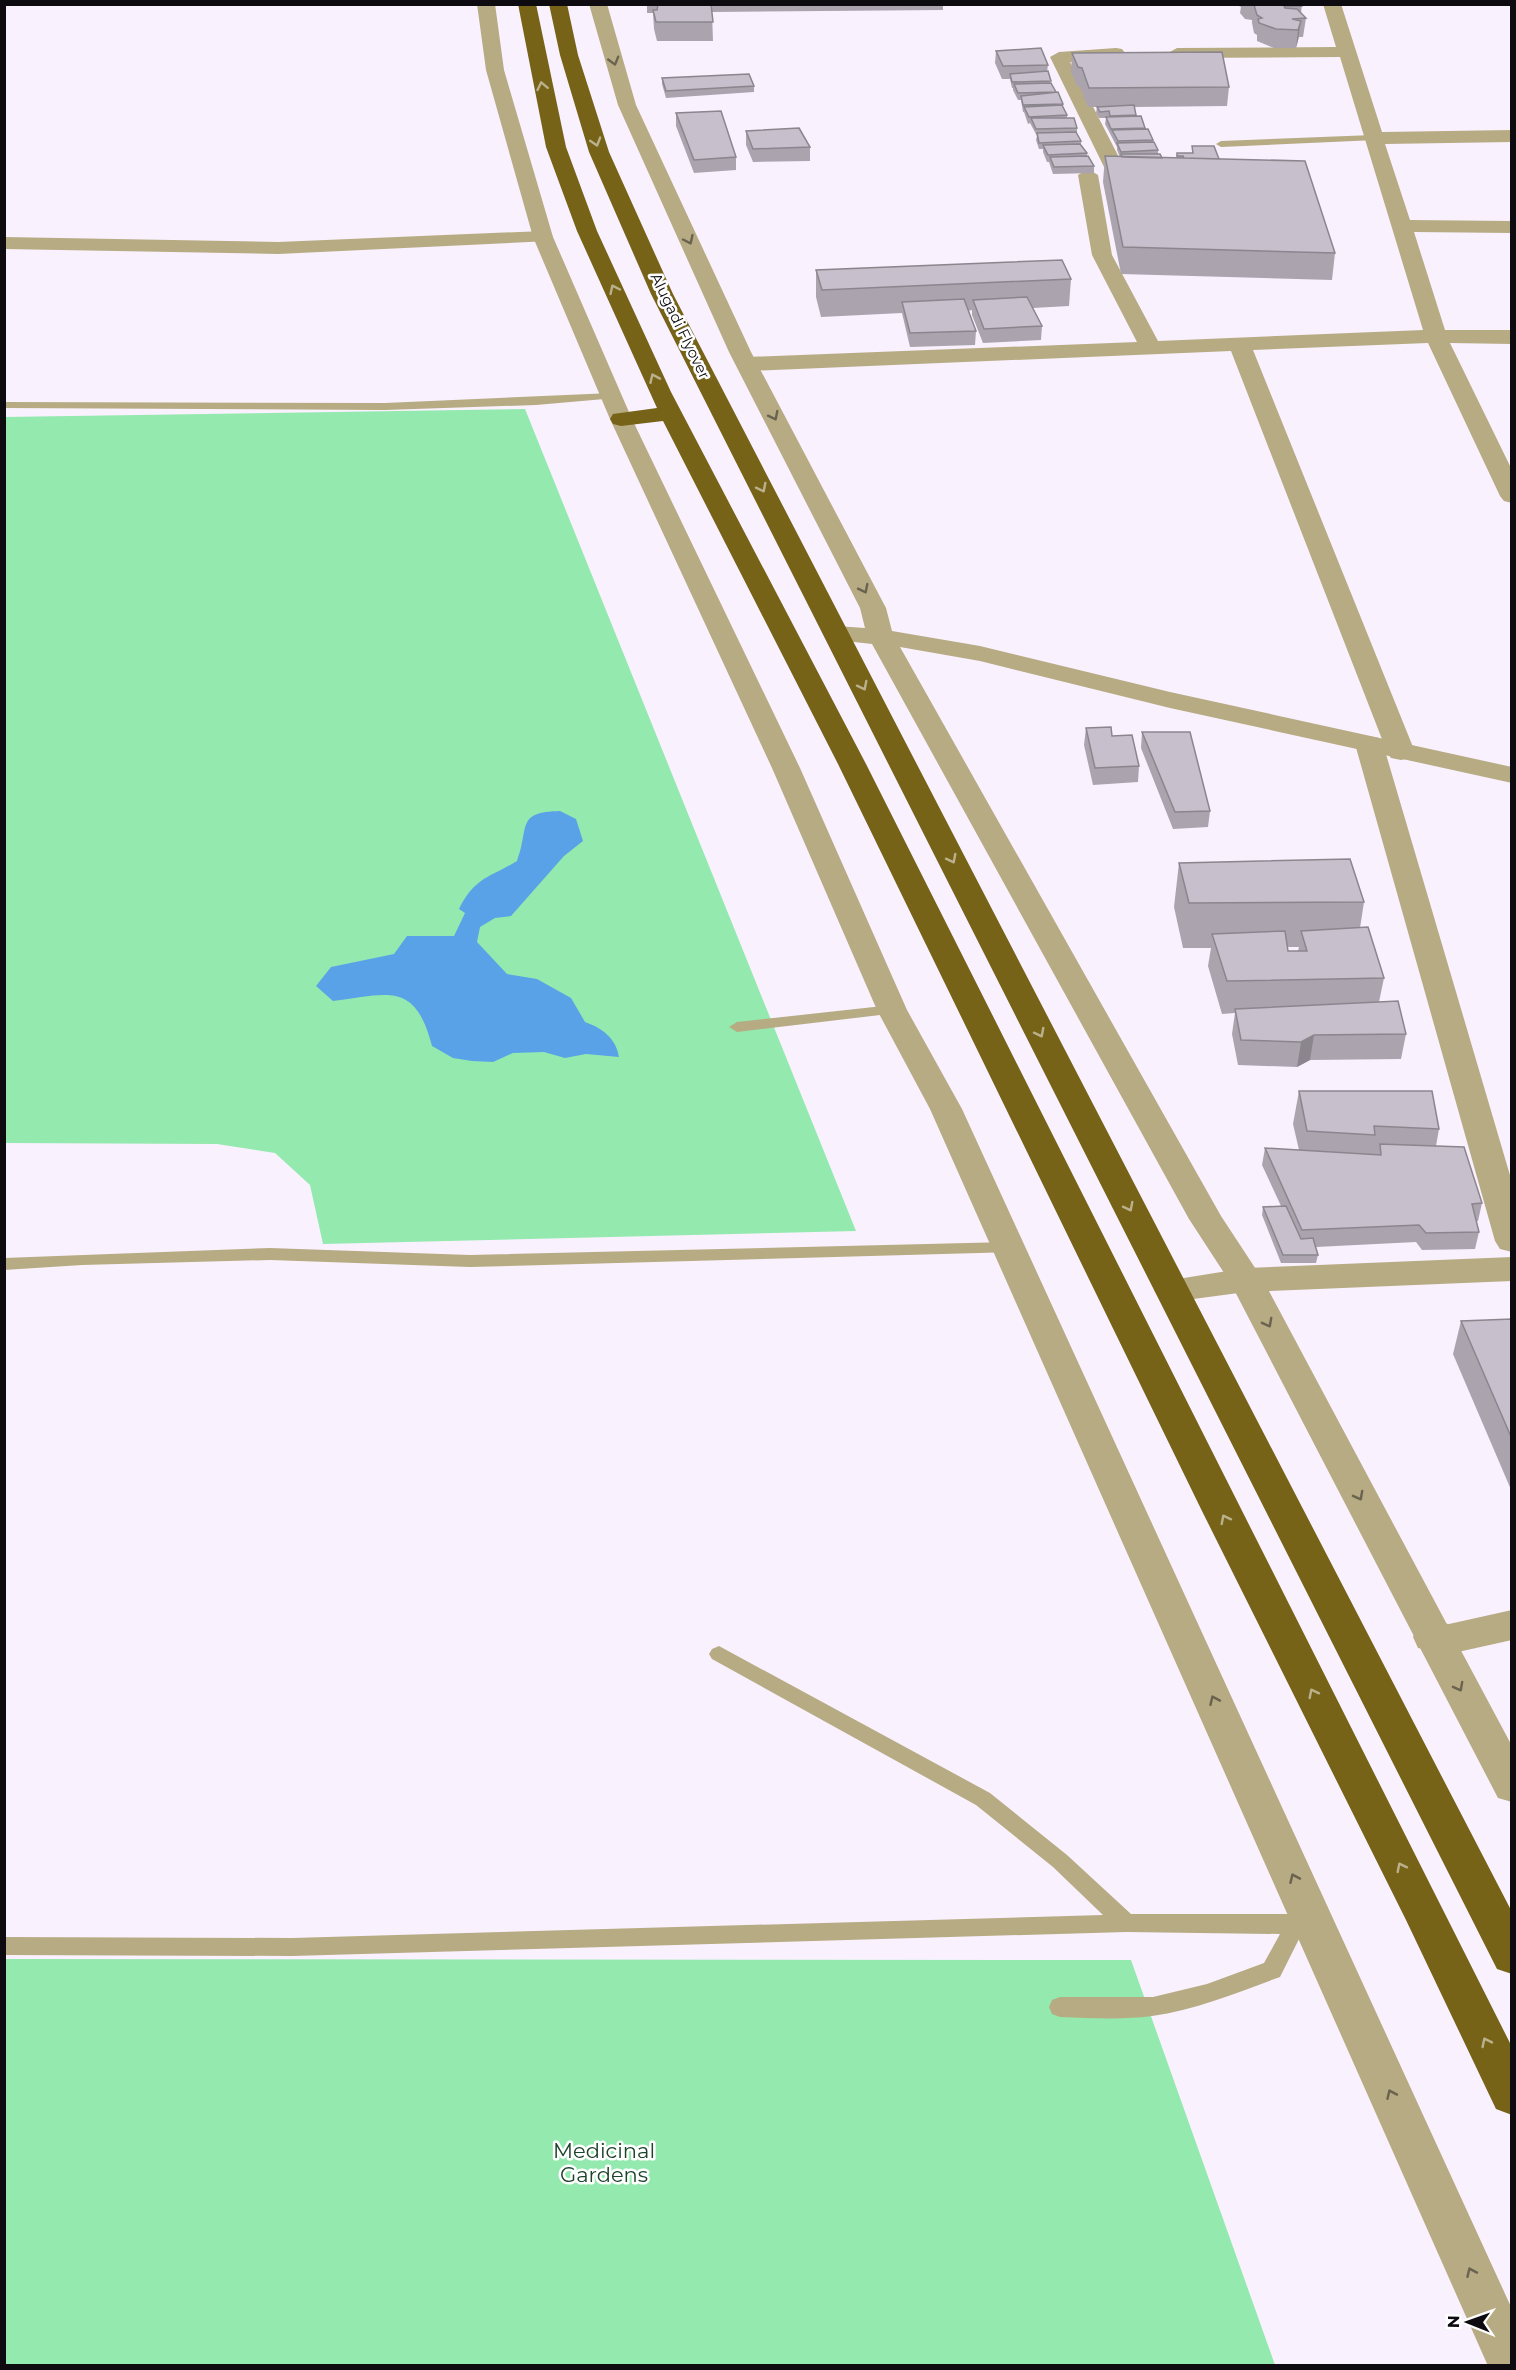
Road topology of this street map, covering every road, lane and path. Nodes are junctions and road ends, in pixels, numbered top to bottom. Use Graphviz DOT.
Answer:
graph roads {
  1 [pos="486,4"];
  2 [pos="527,4"];
  3 [pos="558,4"];
  4 [pos="598,4"];
  5 [pos="1332,4"];
  6 [pos="1347,52"];
  7 [pos="1134,53"];
  8 [pos="1158,53"];
  9 [pos="1512,136"];
  10 [pos="1373,138"];
  11 [pos="1221,144"];
  12 [pos="1116,171"];
  13 [pos="1088,175"];
  14 [pos="1402,226"];
  15 [pos="1512,227"];
  16 [pos="543,237"];
  17 [pos="4,243"];
  18 [pos="1436,336"];
  19 [pos="1512,337"];
  20 [pos="1240,345"];
  21 [pos="1151,348"];
  22 [pos="747,364"];
  23 [pos="4,405"];
  24 [pos="616,407"];
  25 [pos="672,413"];
  26 [pos="1511,494"];
  27 [pos="836,634"];
  28 [pos="880,634"];
  29 [pos="1369,744"];
  30 [pos="1401,752"];
  31 [pos="1512,775"];
  32 [pos="892,1010"];
  33 [pos="737,1027"];
  34 [pos="1512,1241"];
  35 [pos="1009,1248"];
  36 [pos="4,1264"];
  37 [pos="1512,1269"];
  38 [pos="1246,1280"];
  39 [pos="1171,1290"];
  40 [pos="1512,1625"];
  41 [pos="1432,1637"];
  42 [pos="719,1654"];
  43 [pos="1512,1786"];
  44 [pos="1126,1923"];
  45 [pos="1305,1924"];
  46 [pos="4,1946"];
  47 [pos="1512,1956"];
  48 [pos="1060,2007"];
  49 [pos="1512,2095"];
  50 [pos="1512,2364"];
  1 -- 16 [label="street"];
  25 -- 2 [label="highway, one-way"];
  3 -- 27 [label="highway, Alugadi Flyover, one-way"];
  4 -- 22 [label="street, one-way"];
  5 -- 6 [label="street"];
  6 -- 8 [label="street"];
  6 -- 10 [label="street"];
  7 -- 12 [label="street"];
  9 -- 10 [label="street"];
  10 -- 11 [label="lane"];
  10 -- 14 [label="street"];
  13 -- 21 [label="street"];
  14 -- 15 [label="street"];
  14 -- 18 [label="street"];
  16 -- 17 [label="street"];
  16 -- 24 [label="street"];
  18 -- 19 [label="street"];
  18 -- 20 [label="street"];
  18 -- 26 [label="street"];
  20 -- 21 [label="street"];
  20 -- 30 [label="street"];
  21 -- 22 [label="street"];
  22 -- 28 [label="street, one-way"];
  23 -- 24 [label="lane"];
  24 -- 25 [label="highway"];
  24 -- 32 [label="street"];
  49 -- 25 [label="highway, one-way"];
  27 -- 28 [label="street"];
  27 -- 39 [label="highway, Alugadi Flyover, one-way"];
  28 -- 29 [label="street"];
  28 -- 38 [label="street"];
  29 -- 30 [label="street"];
  29 -- 34 [label="street"];
  30 -- 31 [label="street"];
  32 -- 33 [label="lane"];
  32 -- 35 [label="street"];
  35 -- 36 [label="lane"];
  45 -- 35 [label="street, one-way"];
  37 -- 38 [label="street"];
  38 -- 39 [label="street"];
  38 -- 41 [label="street, one-way"];
  39 -- 47 [label="highway, Alugadi Flyover"];
  40 -- 41 [label="street"];
  41 -- 43 [label="street, one-way"];
  42 -- 44 [label="lane"];
  44 -- 45 [label="lane"];
  44 -- 46 [label="lane"];
  45 -- 48 [label="lane"];
  50 -- 45 [label="street, one-way"];
}
